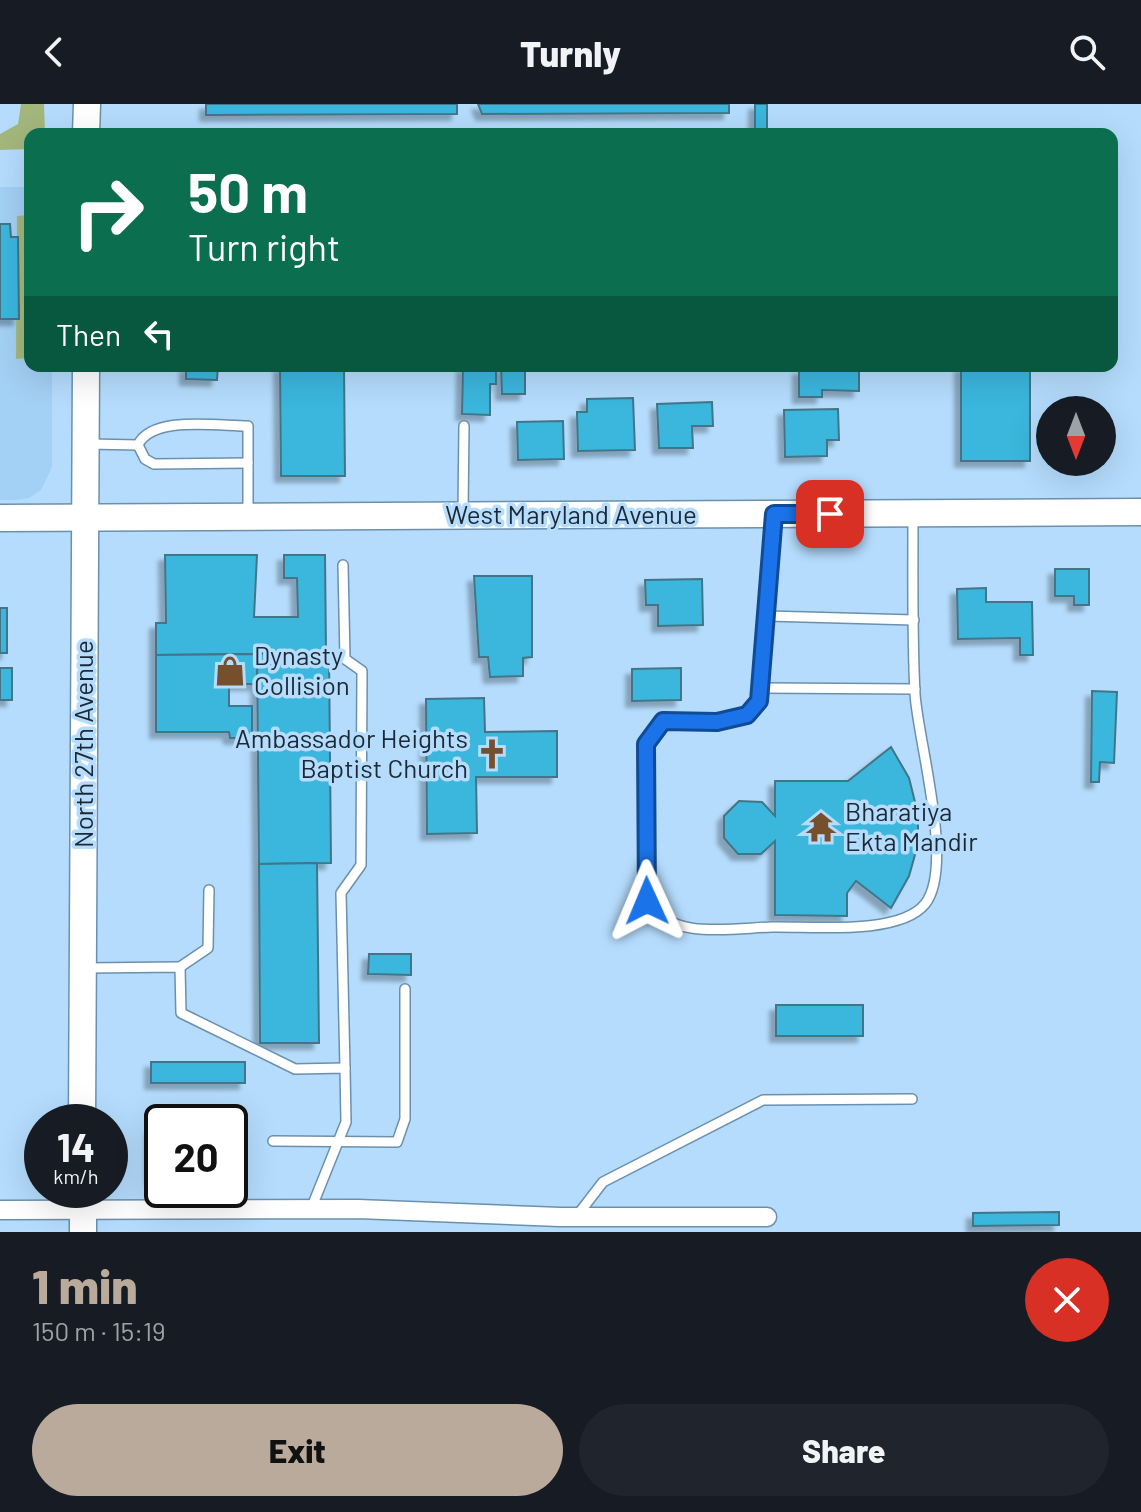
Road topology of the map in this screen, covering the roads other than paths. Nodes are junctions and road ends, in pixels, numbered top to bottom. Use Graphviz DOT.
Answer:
graph roads {
  1 [pos="87,104"];
  2 [pos="86,128"];
  3 [pos="86,372"];
  4 [pos="464,426"];
  5 [pos="86,443"];
  6 [pos="138,445"];
  7 [pos="248,463"];
  8 [pos="1141,512"];
  9 [pos="913,513"];
  10 [pos="774,514"];
  11 [pos="463,516"];
  12 [pos="248,517"];
  13 [pos="0,518"];
  14 [pos="86,518"];
  15 [pos="343,565"];
  16 [pos="767,616"];
  17 [pos="914,620"];
  18 [pos="760,688"];
  19 [pos="915,689"];
  20 [pos="209,890"];
  21 [pos="180,967"];
  22 [pos="83,968"];
  23 [pos="405,989"];
  24 [pos="345,1068"];
  25 [pos="912,1099"];
  26 [pos="82,1104"];
  27 [pos="273,1141"];
  28 [pos="340,1141"];
  29 [pos="311,1209"];
  30 [pos="0,1210"];
  31 [pos="83,1210"];
  32 [pos="576,1217"];
  33 [pos="767,1217"];
  1 -- 2 [label="street"];
  3 -- 5 [label="street, North 27th Avenue"];
  4 -- 11 [label="lane"];
  5 -- 6 [label="lane"];
  5 -- 14 [label="street, North 27th Avenue"];
  6 -- 7 [label="lane"];
  6 -- 7 [label="lane"];
  7 -- 12 [label="lane"];
  8 -- 9 [label="street, West Maryland Avenue"];
  9 -- 10 [label="street, West Maryland Avenue"];
  9 -- 17 [label="lane"];
  10 -- 11 [label="street, West Maryland Avenue"];
  10 -- 16 [label="lane"];
  11 -- 12 [label="street, West Maryland Avenue"];
  12 -- 14 [label="street, West Maryland Avenue"];
  13 -- 14 [label="street, West Maryland Avenue"];
  14 -- 22 [label="street, North 27th Avenue"];
  15 -- 24 [label="lane"];
  16 -- 17 [label="lane"];
  16 -- 18 [label="lane"];
  17 -- 19 [label="lane"];
  18 -- 19 [label="lane"];
  18 -- 19 [label="lane"];
  20 -- 21 [label="lane"];
  21 -- 22 [label="lane"];
  21 -- 24 [label="lane"];
  22 -- 26 [label="street, North 27th Avenue"];
  23 -- 28 [label="lane"];
  24 -- 28 [label="lane"];
  25 -- 32 [label="lane"];
  27 -- 28 [label="lane"];
  28 -- 29 [label="lane"];
  29 -- 31 [label="street"];
  29 -- 32 [label="street"];
  30 -- 31 [label="street"];
  32 -- 33 [label="street"];
}
